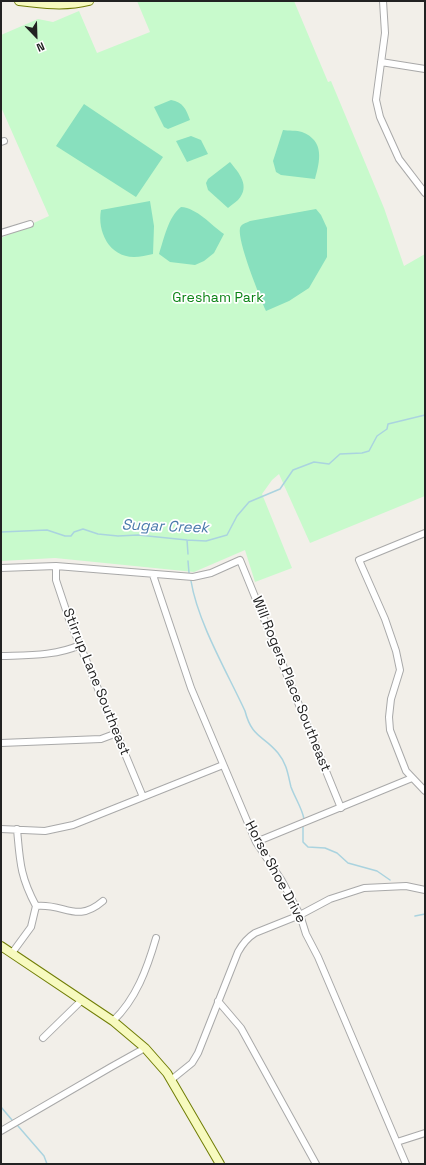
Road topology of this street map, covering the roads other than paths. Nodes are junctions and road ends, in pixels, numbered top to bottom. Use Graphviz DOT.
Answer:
graph roads {
  1 [pos="19,1"];
  2 [pos="89,1"];
  3 [pos="383,1"];
  4 [pos="381,62"];
  5 [pos="425,69"];
  6 [pos="425,193"];
  7 [pos="30,224"];
  8 [pos="1,233"];
  9 [pos="425,533"];
  10 [pos="56,566"];
  11 [pos="1,568"];
  12 [pos="153,575"];
  13 [pos="80,645"];
  14 [pos="1,656"];
  15 [pos="117,733"];
  16 [pos="1,743"];
  17 [pos="224,765"];
  18 [pos="412,778"];
  19 [pos="425,791"];
  20 [pos="143,797"];
  21 [pos="341,808"];
  22 [pos="1,829"];
  23 [pos="17,829"];
  24 [pos="256,842"];
  25 [pos="425,890"];
  26 [pos="103,901"];
  27 [pos="36,906"];
  28 [pos="300,915"];
  29 [pos="156,938"];
  30 [pos="1,946"];
  31 [pos="12,953"];
  32 [pos="82,1000"];
  33 [pos="218,1001"];
  34 [pos="112,1021"];
  35 [pos="43,1038"];
  36 [pos="145,1048"];
  37 [pos="171,1080"];
  38 [pos="1,1131"];
  39 [pos="425,1133"];
  40 [pos="397,1142"];
  41 [pos="220,1164"];
  42 [pos="316,1164"];
  43 [pos="406,1164"];
  1 -- 2 [label="street"];
  3 -- 4 [label="street"];
  4 -- 5 [label="street"];
  4 -- 6 [label="street"];
  7 -- 8 [label="street"];
  9 -- 18 [label="street"];
  10 -- 11 [label="street"];
  10 -- 12 [label="street"];
  10 -- 13 [label="street, Stirrup Lane Southeast"];
  12 -- 17 [label="street, Horse Shoe Drive"];
  12 -- 21 [label="street, Will Rogers Place Southeast"];
  13 -- 14 [label="street"];
  13 -- 15 [label="street, Stirrup Lane Southeast"];
  15 -- 16 [label="street"];
  15 -- 20 [label="street, Stirrup Lane Southeast"];
  17 -- 20 [label="street"];
  17 -- 24 [label="street, Horse Shoe Drive"];
  18 -- 19 [label="street"];
  18 -- 21 [label="street"];
  20 -- 23 [label="street"];
  21 -- 24 [label="street"];
  22 -- 23 [label="street"];
  23 -- 27 [label="street"];
  24 -- 28 [label="street, Horse Shoe Drive"];
  25 -- 28 [label="street"];
  26 -- 27 [label="street"];
  27 -- 31 [label="street"];
  28 -- 33 [label="street"];
  28 -- 40 [label="street, Horse Shoe Drive"];
  29 -- 34 [label="street"];
  30 -- 31 [label="street"];
  31 -- 32 [label="street"];
  32 -- 34 [label="street"];
  32 -- 35 [label="street"];
  33 -- 37 [label="street"];
  33 -- 42 [label="street"];
  34 -- 36 [label="street"];
  36 -- 37 [label="street"];
  36 -- 38 [label="street"];
  37 -- 41 [label="street"];
  39 -- 40 [label="street"];
  40 -- 43 [label="street, Horse Shoe Drive"];
}
